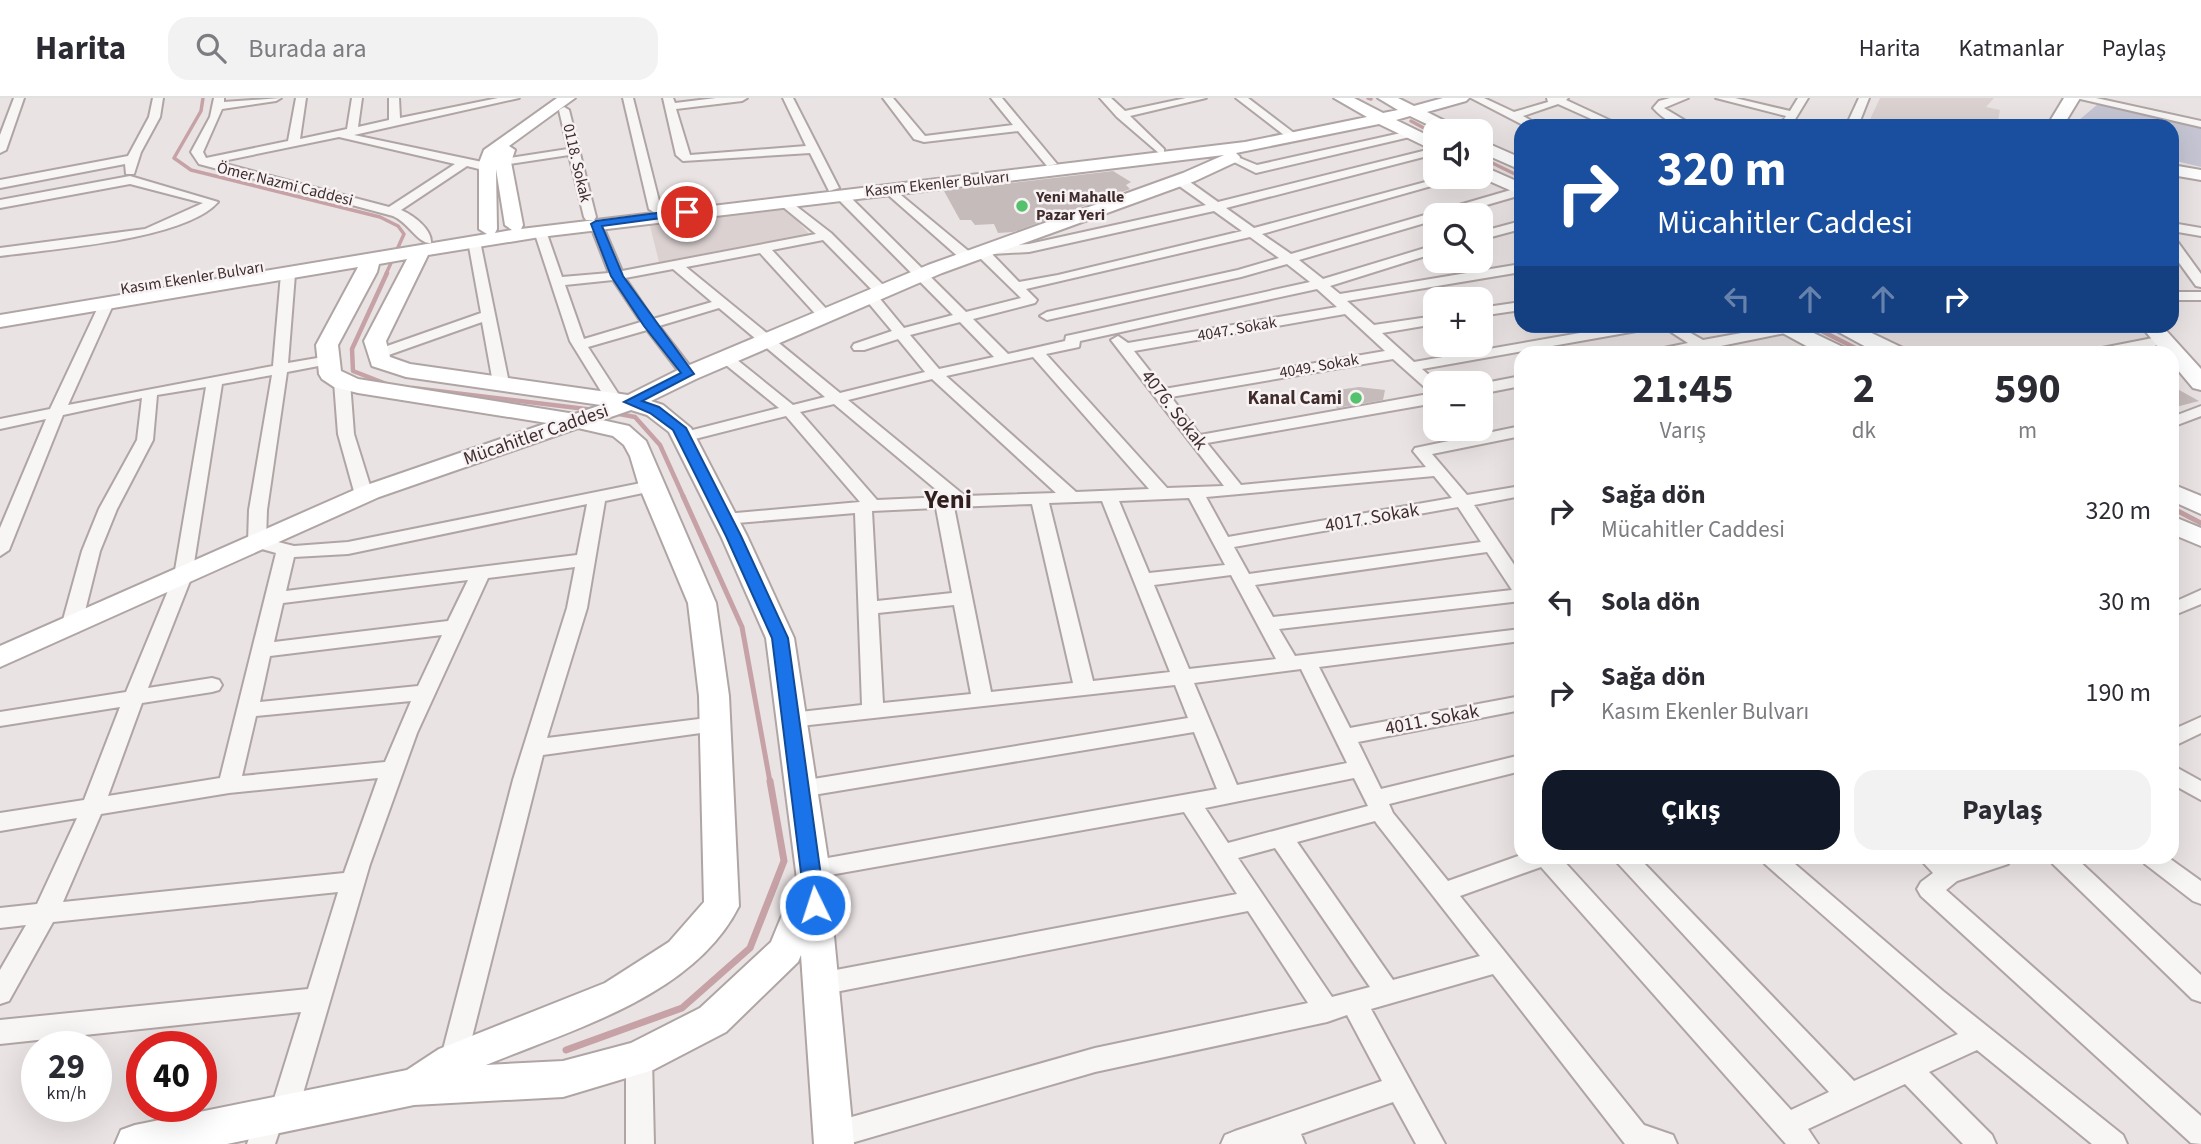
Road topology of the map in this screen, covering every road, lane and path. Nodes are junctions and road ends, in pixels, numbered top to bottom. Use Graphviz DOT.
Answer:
graph roads {
  1 [pos="19,98"];
  2 [pos="158,98"];
  3 [pos="276,98"];
  4 [pos="301,98"];
  5 [pos="357,98"];
  6 [pos="394,98"];
  7 [pos="514,98"];
  8 [pos="582,98"];
  9 [pos="628,98"];
  10 [pos="741,98"];
  11 [pos="788,98"];
  12 [pos="888,98"];
  13 [pos="996,98"];
  14 [pos="1105,98"];
  15 [pos="1201,98"];
  16 [pos="1241,98"];
  17 [pos="1342,98"];
  18 [pos="1461,98"];
  19 [pos="1476,98"];
  20 [pos="1683,98"];
  21 [pos="1721,98"];
  22 [pos="1803,98"];
  23 [pos="1864,98"];
  24 [pos="2072,98"];
  25 [pos="2081,98"];
  26 [pos="1557,99"];
  27 [pos="1182,100"];
  28 [pos="1390,100"];
  29 [pos="1434,101"];
  30 [pos="218,102"];
  31 [pos="475,102"];
  32 [pos="1416,102"];
  33 [pos="560,103"];
  34 [pos="669,103"];
  35 [pos="1361,108"];
  36 [pos="1121,115"];
  37 [pos="1513,116"];
  38 [pos="1794,116"];
  39 [pos="1437,119"];
  40 [pos="1441,119"];
  41 [pos="1519,119"];
  42 [pos="1601,119"];
  43 [pos="1671,119"];
  44 [pos="1791,119"];
  45 [pos="1855,119"];
  46 [pos="2059,119"];
  47 [pos="1384,120"];
  48 [pos="395,123"];
  49 [pos="2201,124"];
  50 [pos="4,127"];
  51 [pos="1019,128"];
  52 [pos="352,132"];
  53 [pos="1288,132"];
  54 [pos="1410,134"];
  55 [pos="337,135"];
  56 [pos="1423,142"];
  57 [pos="293,144"];
  58 [pos="1258,144"];
  59 [pos="814,149"];
  60 [pos="0,150"];
  61 [pos="574,151"];
  62 [pos="1160,151"];
  63 [pos="1493,151"];
  64 [pos="1423,152"];
  65 [pos="1230,157"];
  66 [pos="131,159"];
  67 [pos="1514,161"];
  68 [pos="202,162"];
  69 [pos="465,162"];
  70 [pos="495,164"];
  71 [pos="1051,164"];
  72 [pos="2179,171"];
  73 [pos="2201,175"];
  74 [pos="1493,176"];
  75 [pos="130,180"];
  76 [pos="1179,180"];
  77 [pos="0,184"];
  78 [pos="1423,186"];
  79 [pos="1514,186"];
  80 [pos="890,190"];
  81 [pos="837,192"];
  82 [pos="1514,192"];
  83 [pos="783,202"];
  84 [pos="0,204"];
  85 [pos="1215,207"];
  86 [pos="655,209"];
  87 [pos="391,211"];
  88 [pos="593,220"];
  89 [pos="514,225"];
  90 [pos="1514,227"];
  91 [pos="2179,228"];
  92 [pos="540,231"];
  93 [pos="1496,232"];
  94 [pos="2201,232"];
  95 [pos="1250,233"];
  96 [pos="1493,233"];
  97 [pos="481,235"];
  98 [pos="826,236"];
  99 [pos="1514,239"];
  100 [pos="419,246"];
  101 [pos="763,248"];
  102 [pos="0,252"];
  103 [pos="1423,253"];
  104 [pos="2179,253"];
  105 [pos="379,254"];
  106 [pos="974,254"];
  107 [pos="1288,259"];
  108 [pos="676,265"];
  109 [pos="1514,269"];
  110 [pos="288,274"];
  111 [pos="923,274"];
  112 [pos="617,276"];
  113 [pos="558,282"];
  114 [pos="2201,283"];
  115 [pos="1321,284"];
  116 [pos="1017,286"];
  117 [pos="876,295"];
  118 [pos="2179,296"];
  119 [pos="2201,296"];
  120 [pos="1030,299"];
  121 [pos="1337,299"];
  122 [pos="722,303"];
  123 [pos="106,305"];
  124 [pos="1514,307"];
  125 [pos="1349,309"];
  126 [pos="0,310"];
  127 [pos="1493,310"];
  128 [pos="488,315"];
  129 [pos="1047,316"];
  130 [pos="826,317"];
  131 [pos="964,317"];
  132 [pos="0,321"];
  133 [pos="1423,322"];
  134 [pos="649,323"];
  135 [pos="1111,330"];
  136 [pos="1371,330"];
  137 [pos="901,333"];
  138 [pos="1602,333"];
  139 [pos="1680,333"];
  140 [pos="1758,333"];
  141 [pos="1799,333"];
  142 [pos="1856,333"];
  143 [pos="2157,333"];
  144 [pos="1071,339"];
  145 [pos="767,341"];
  146 [pos="580,345"];
  147 [pos="1700,345"];
  148 [pos="1529,346"];
  149 [pos="1695,346"];
  150 [pos="1824,346"];
  151 [pos="1882,346"];
  152 [pos="2117,346"];
  153 [pos="859,347"];
  154 [pos="1125,348"];
  155 [pos="1514,349"];
  156 [pos="1036,352"];
  157 [pos="379,354"];
  158 [pos="1394,354"];
  159 [pos="726,358"];
  160 [pos="2179,358"];
  161 [pos="1005,359"];
  162 [pos="1410,367"];
  163 [pos="280,369"];
  164 [pos="335,371"];
  165 [pos="688,374"];
  166 [pos="936,374"];
  167 [pos="1423,378"];
  168 [pos="215,380"];
  169 [pos="1514,382"];
  170 [pos="500,383"];
  171 [pos="2201,383"];
  172 [pos="1493,386"];
  173 [pos="150,392"];
  174 [pos="1161,394"];
  175 [pos="837,398"];
  176 [pos="622,400"];
  177 [pos="1423,400"];
  178 [pos="789,410"];
  179 [pos="2201,411"];
  180 [pos="56,413"];
  181 [pos="2179,419"];
  182 [pos="577,421"];
  183 [pos="0,424"];
  184 [pos="1514,432"];
  185 [pos="684,437"];
  186 [pos="1198,440"];
  187 [pos="1421,451"];
  188 [pos="1438,471"];
  189 [pos="651,486"];
  190 [pos="1236,491"];
  191 [pos="1194,492"];
  192 [pos="1514,492"];
  193 [pos="1162,494"];
  194 [pos="364,495"];
  195 [pos="1108,495"];
  196 [pos="2179,495"];
  197 [pos="1070,496"];
  198 [pos="597,497"];
  199 [pos="1039,498"];
  200 [pos="952,502"];
  201 [pos="1463,502"];
  202 [pos="2201,506"];
  203 [pos="868,507"];
  204 [pos="725,519"];
  205 [pos="2179,527"];
  206 [pos="2201,538"];
  207 [pos="257,542"];
  208 [pos="1222,544"];
  209 [pos="1492,547"];
  210 [pos="0,550"];
  211 [pos="286,551"];
  212 [pos="586,560"];
  213 [pos="1513,564"];
  214 [pos="481,572"];
  215 [pos="1240,575"];
  216 [pos="183,576"];
  217 [pos="1142,580"];
  218 [pos="1514,593"];
  219 [pos="2201,597"];
  220 [pos="275,598"];
  221 [pos="962,598"];
  222 [pos="2179,607"];
  223 [pos="868,608"];
  224 [pos="1267,624"];
  225 [pos="71,627"];
  226 [pos="455,627"];
  227 [pos="1514,636"];
  228 [pos="263,650"];
  229 [pos="0,657"];
  230 [pos="1298,663"];
  231 [pos="1180,677"];
  232 [pos="212,685"];
  233 [pos="1085,689"];
  234 [pos="425,692"];
  235 [pos="134,698"];
  236 [pos="982,700"];
  237 [pos="1514,704"];
  238 [pos="248,710"];
  239 [pos="873,711"];
  240 [pos="0,719"];
  241 [pos="792,720"];
  242 [pos="715,724"];
  243 [pos="1200,724"];
  244 [pos="2201,724"];
  245 [pos="2179,735"];
  246 [pos="1343,737"];
  247 [pos="534,748"];
  248 [pos="1514,765"];
  249 [pos="393,769"];
  250 [pos="1358,769"];
  251 [pos="2179,778"];
  252 [pos="229,785"];
  253 [pos="802,789"];
  254 [pos="2201,792"];
  255 [pos="1230,795"];
  256 [pos="1189,802"];
  257 [pos="1378,805"];
  258 [pos="93,807"];
  259 [pos="0,822"];
  260 [pos="1281,838"];
  261 [pos="1223,853"];
  262 [pos="1522,864"];
  263 [pos="1552,864"];
  264 [pos="1631,864"];
  265 [pos="1780,864"];
  266 [pos="1938,864"];
  267 [pos="1981,864"];
  268 [pos="2067,864"];
  269 [pos="2161,864"];
  270 [pos="813,874"];
  271 [pos="1949,874"];
  272 [pos="352,881"];
  273 [pos="1443,892"];
  274 [pos="2201,894"];
  275 [pos="1254,900"];
  276 [pos="45,914"];
  277 [pos="0,918"];
  278 [pos="1497,962"];
  279 [pos="820,984"];
  280 [pos="2201,991"];
  281 [pos="0,993"];
  282 [pos="1388,993"];
  283 [pos="317,999"];
  284 [pos="1354,1003"];
  285 [pos="1327,1011"];
  286 [pos="0,1032"];
  287 [pos="1980,1036"];
  288 [pos="639,1058"];
  289 [pos="453,1061"];
  290 [pos="1908,1069"];
  291 [pos="414,1087"];
  292 [pos="1400,1087"];
  293 [pos="1851,1096"];
  294 [pos="272,1125"];
  295 [pos="2201,1133"];
  296 [pos="1795,1135"];
  297 [pos="1287,1136"];
  298 [pos="834,1139"];
  299 [pos="149,1143"];
  300 [pos="640,1144"];
  301 [pos="1235,1144"];
  302 [pos="1431,1144"];
  303 [pos="1663,1144"];
  304 [pos="1982,1144"];
  305 [pos="2113,1144"];
  1 -- 50 [label="street"];
  2 -- 66 [label="street"];
  3 -- 30 [label="street"];
  4 -- 57 [label="street"];
  5 -- 52 [label="street"];
  6 -- 48 [label="street"];
  7 -- 31 [label="street"];
  8 -- 33 [label="street"];
  9 -- 86 [label="street"];
  10 -- 34 [label="street"];
  11 -- 59 [label="street"];
  12 -- 51 [label="street"];
  13 -- 51 [label="street"];
  14 -- 36 [label="street"];
  15 -- 27 [label="street"];
  16 -- 53 [label="street"];
  17 -- 35 [label="street"];
  18 -- 29 [label="street, Kasım Ekenler Bulvarı"];
  19 -- 37 [label="street"];
  20 -- 43 [label="street"];
  21 -- 38 [label="street"];
  22 -- 38 [label="street"];
  23 -- 45 [label="street"];
  24 -- 46 [label="street"];
  25 -- 49 [label="street"];
  26 -- 37 [label="street"];
  26 -- 42 [label="street"];
  27 -- 36 [label="street"];
  28 -- 29 [label="street, Kasım Ekenler Bulvarı"];
  28 -- 32 [label="street"];
  28 -- 35 [label="street, Kasım Ekenler Bulvarı"];
  29 -- 32 [label="street, Kasım Ekenler Bulvarı"];
  29 -- 40 [label="street"];
  30 -- 68 [label="street, Ömer Nazmi Caddesi"];
  31 -- 48 [label="street"];
  32 -- 39 [label="street"];
  32 -- 47 [label="street, Kasım Ekenler Bulvarı"];
  33 -- 61 [label="street, 0118. Sokak"];
  33 -- 70 [label="street"];
  34 -- 59 [label="street"];
  35 -- 47 [label="street"];
  35 -- 53 [label="street, Kasım Ekenler Bulvarı"];
  36 -- 62 [label="street"];
  37 -- 41 [label="street"];
  38 -- 44 [label="street"];
  47 -- 54 [label="street"];
  47 -- 58 [label="street, Kasım Ekenler Bulvarı"];
  48 -- 52 [label="street"];
  50 -- 60 [label="street"];
  51 -- 71 [label="street"];
  52 -- 55 [label="street"];
  53 -- 62 [label="street, Kasım Ekenler Bulvarı"];
  54 -- 56 [label="street"];
  54 -- 65 [label="street"];
  55 -- 57 [label="street"];
  55 -- 69 [label="street"];
  57 -- 68 [label="street"];
  58 -- 65 [label="street, Mücahitler Caddesi"];
  58 -- 80 [label="street, Kasım Ekenler Bulvarı"];
  59 -- 81 [label="street"];
  61 -- 70 [label="street"];
  61 -- 88 [label="street, 0118. Sokak"];
  62 -- 71 [label="street, Kasım Ekenler Bulvarı"];
  63 -- 67 [label="street"];
  64 -- 85 [label="street"];
  65 -- 76 [label="street, Mücahitler Caddesi"];
  66 -- 75 [label="street"];
  66 -- 77 [label="street"];
  68 -- 87 [label="street, Ömer Nazmi Caddesi"];
  69 -- 70 [label="street"];
  69 -- 87 [label="street"];
  70 -- 89 [label="street"];
  70 -- 97 [label="street"];
  71 -- 81 [label="street, Kasım Ekenler Bulvarı"];
  72 -- 73 [label="street"];
  74 -- 79 [label="street"];
  75 -- 84 [label="street"];
  75 -- 102 [label="street"];
  76 -- 85 [label="street"];
  76 -- 106 [label="street, Mücahitler Caddesi"];
  78 -- 95 [label="street"];
  80 -- 81 [label="street, Kasım Ekenler Bulvarı"];
  80 -- 106 [label="street"];
  81 -- 83 [label="street, Kasım Ekenler Bulvarı"];
  81 -- 86 [label="street, Kasım Ekenler Bulvarı"];
  81 -- 111 [label="street"];
  82 -- 107 [label="street"];
  83 -- 88 [label="street, Kasım Ekenler Bulvarı"];
  83 -- 98 [label="street"];
  85 -- 95 [label="street"];
  85 -- 106 [label="street"];
  86 -- 88 [label="street, Kasım Ekenler Bulvarı"];
  87 -- 100 [label="street, Ömer Nazmi Caddesi"];
  88 -- 89 [label="street, Kasım Ekenler Bulvarı"];
  88 -- 92 [label="street, Kasım Ekenler Bulvarı"];
  88 -- 112 [label="street, 0118. Sokak"];
  89 -- 97 [label="street, Kasım Ekenler Bulvarı"];
  90 -- 93 [label="street"];
  91 -- 94 [label="street"];
  92 -- 97 [label="street, Kasım Ekenler Bulvarı"];
  92 -- 113 [label="street"];
  93 -- 96 [label="street"];
  93 -- 99 [label="street"];
  95 -- 107 [label="street"];
  95 -- 116 [label="street"];
  97 -- 100 [label="street, Kasım Ekenler Bulvarı"];
  97 -- 128 [label="street"];
  98 -- 101 [label="street"];
  98 -- 117 [label="street"];
  100 -- 105 [label="street, Kasım Ekenler Bulvarı"];
  100 -- 157 [label="street"];
  101 -- 108 [label="street"];
  101 -- 130 [label="street"];
  103 -- 115 [label="street"];
  104 -- 114 [label="street"];
  105 -- 110 [label="street, Kasım Ekenler Bulvarı"];
  105 -- 126 [label="street, Kasım Ekenler Bulvarı"];
  105 -- 164 [label="street"];
  106 -- 111 [label="street, Mücahitler Caddesi"];
  106 -- 116 [label="street"];
  107 -- 115 [label="street"];
  107 -- 129 [label="street"];
  108 -- 112 [label="street"];
  108 -- 122 [label="street"];
  109 -- 121 [label="street"];
  110 -- 123 [label="street, Kasım Ekenler Bulvarı"];
  110 -- 163 [label="street"];
  111 -- 117 [label="street, Mücahitler Caddesi"];
  111 -- 131 [label="street"];
  112 -- 113 [label="street"];
  112 -- 134 [label="street, 0118. Sokak"];
  113 -- 146 [label="street"];
  115 -- 121 [label="street"];
  115 -- 135 [label="street"];
  116 -- 120 [label="street"];
  117 -- 130 [label="street, Mücahitler Caddesi"];
  117 -- 137 [label="street"];
  118 -- 119 [label="street"];
  120 -- 129 [label="street"];
  120 -- 131 [label="street"];
  121 -- 125 [label="street"];
  122 -- 134 [label="street"];
  122 -- 145 [label="street"];
  123 -- 132 [label="street, Kasım Ekenler Bulvarı"];
  123 -- 180 [label="street"];
  124 -- 127 [label="street"];
  125 -- 136 [label="street"];
  125 -- 154 [label="street, 4047. Sokak"];
  128 -- 157 [label="street"];
  128 -- 170 [label="street"];
  129 -- 144 [label="street"];
  130 -- 145 [label="street, Mücahitler Caddesi"];
  131 -- 137 [label="street"];
  131 -- 161 [label="street"];
  133 -- 136 [label="street"];
  134 -- 146 [label="street"];
  134 -- 165 [label="street, 0118. Sokak"];
  135 -- 144 [label="street"];
  135 -- 154 [label="street, 4076. Sokak"];
  136 -- 158 [label="street"];
  137 -- 153 [label="street"];
  137 -- 166 [label="street"];
  138 -- 148 [label="street"];
  139 -- 147 [label="street"];
  140 -- 147 [label="street"];
  141 -- 150 [label="street"];
  142 -- 151 [label="street"];
  143 -- 152 [label="street"];
  144 -- 156 [label="street"];
  145 -- 159 [label="street, Mücahitler Caddesi"];
  145 -- 175 [label="street"];
  146 -- 176 [label="street"];
  147 -- 149 [label="street"];
  154 -- 174 [label="street, 4076. Sokak"];
  155 -- 162 [label="street"];
  156 -- 161 [label="street"];
  156 -- 193 [label="street"];
  157 -- 170 [label="street"];
  158 -- 162 [label="street"];
  158 -- 174 [label="street, 4049. Sokak"];
  159 -- 165 [label="street, Mücahitler Caddesi"];
  159 -- 178 [label="street"];
  160 -- 171 [label="street"];
  161 -- 166 [label="street"];
  162 -- 167 [label="street"];
  163 -- 164 [label="street"];
  163 -- 168 [label="street"];
  163 -- 207 [label="street"];
  164 -- 182 [label="street"];
  164 -- 194 [label="street"];
  165 -- 176 [label="street, Mücahitler Caddesi"];
  166 -- 175 [label="street"];
  166 -- 197 [label="street"];
  168 -- 173 [label="street"];
  168 -- 216 [label="street"];
  169 -- 172 [label="street"];
  170 -- 176 [label="street"];
  173 -- 180 [label="street"];
  173 -- 225 [label="street"];
  174 -- 186 [label="street, 4076. Sokak"];
  175 -- 178 [label="street"];
  175 -- 200 [label="street"];
  176 -- 182 [label="street, Mücahitler Caddesi"];
  176 -- 185 [label="street"];
  177 -- 186 [label="street"];
  178 -- 185 [label="street"];
  178 -- 203 [label="street"];
  179 -- 181 [label="street"];
  180 -- 183 [label="street"];
  180 -- 210 [label="street"];
  182 -- 189 [label="street"];
  182 -- 194 [label="street, Mücahitler Caddesi"];
  184 -- 187 [label="street"];
  185 -- 204 [label="street"];
  186 -- 190 [label="street, 4076. Sokak"];
  187 -- 188 [label="street"];
  188 -- 190 [label="street"];
  188 -- 201 [label="street"];
  189 -- 198 [label="street"];
  189 -- 242 [label="street"];
  190 -- 191 [label="street"];
  191 -- 193 [label="street"];
  191 -- 208 [label="street"];
  192 -- 201 [label="street, 4017. Sokak"];
  193 -- 195 [label="street"];
  194 -- 207 [label="street, Mücahitler Caddesi"];
  195 -- 197 [label="street"];
  195 -- 217 [label="street"];
  196 -- 202 [label="street"];
  197 -- 199 [label="street"];
  198 -- 211 [label="street"];
  198 -- 212 [label="street"];
  199 -- 200 [label="street"];
  199 -- 233 [label="street"];
  200 -- 203 [label="street"];
  200 -- 221 [label="street"];
  201 -- 208 [label="street, 4017. Sokak"];
  201 -- 209 [label="street"];
  203 -- 204 [label="street"];
  203 -- 223 [label="street"];
  204 -- 241 [label="street"];
  205 -- 206 [label="street"];
  207 -- 211 [label="street"];
  207 -- 216 [label="street, Mücahitler Caddesi"];
  208 -- 215 [label="street"];
  209 -- 213 [label="street"];
  209 -- 215 [label="street"];
  211 -- 220 [label="street"];
  212 -- 214 [label="street"];
  212 -- 247 [label="street"];
  214 -- 220 [label="street"];
  214 -- 226 [label="street"];
  215 -- 217 [label="street"];
  215 -- 224 [label="street"];
  216 -- 225 [label="street, Mücahitler Caddesi"];
  216 -- 235 [label="street"];
  217 -- 231 [label="street"];
  218 -- 224 [label="street"];
  219 -- 222 [label="street"];
  220 -- 228 [label="street"];
  221 -- 223 [label="street"];
  221 -- 236 [label="street"];
  223 -- 239 [label="street"];
  224 -- 230 [label="street"];
  225 -- 229 [label="street, Mücahitler Caddesi"];
  226 -- 228 [label="street"];
  226 -- 234 [label="street"];
  227 -- 230 [label="street"];
  228 -- 238 [label="street"];
  230 -- 231 [label="street"];
  230 -- 246 [label="street"];
  231 -- 233 [label="street"];
  231 -- 243 [label="street"];
  232 -- 235 [label="street"];
  233 -- 236 [label="street"];
  234 -- 238 [label="street"];
  234 -- 249 [label="street"];
  235 -- 240 [label="street"];
  235 -- 258 [label="street"];
  236 -- 239 [label="street"];
  237 -- 246 [label="street, 4011. Sokak"];
  238 -- 252 [label="street"];
  239 -- 241 [label="street"];
  241 -- 253 [label="street"];
  242 -- 247 [label="street"];
  242 -- 289 [label="street"];
  243 -- 253 [label="street"];
  243 -- 255 [label="street"];
  244 -- 245 [label="street"];
  246 -- 250 [label="street"];
  247 -- 289 [label="street"];
  248 -- 257 [label="street"];
  249 -- 252 [label="street"];
  249 -- 272 [label="street"];
  250 -- 255 [label="street"];
  250 -- 257 [label="street"];
  251 -- 254 [label="street"];
  252 -- 258 [label="street"];
  253 -- 270 [label="street"];
  255 -- 256 [label="street"];
  256 -- 261 [label="street"];
  256 -- 270 [label="street"];
  257 -- 260 [label="street"];
  257 -- 273 [label="street"];
  258 -- 259 [label="street"];
  258 -- 276 [label="street"];
  260 -- 261 [label="street"];
  260 -- 282 [label="street"];
  261 -- 275 [label="street"];
  262 -- 273 [label="street"];
  263 -- 296 [label="street"];
  264 -- 293 [label="street"];
  265 -- 287 [label="street"];
  266 -- 271 [label="street"];
  267 -- 271 [label="street"];
  268 -- 280 [label="street"];
  269 -- 274 [label="street"];
  270 -- 279 [label="street"];
  270 -- 288 [label="street"];
  271 -- 295 [label="street"];
  272 -- 276 [label="street"];
  272 -- 283 [label="street"];
  273 -- 278 [label="street"];
  275 -- 279 [label="street"];
  275 -- 285 [label="street"];
  276 -- 277 [label="street"];
  276 -- 281 [label="street"];
  278 -- 282 [label="street"];
  278 -- 303 [label="street"];
  279 -- 298 [label="street"];
  282 -- 284 [label="street"];
  283 -- 286 [label="street"];
  283 -- 294 [label="street"];
  284 -- 285 [label="street"];
  284 -- 292 [label="street"];
  285 -- 298 [label="street"];
  287 -- 290 [label="street"];
  287 -- 305 [label="street"];
  288 -- 291 [label="street"];
  288 -- 300 [label="street"];
  289 -- 291 [label="street"];
  290 -- 293 [label="street"];
  290 -- 304 [label="street"];
  291 -- 294 [label="street"];
  292 -- 297 [label="street"];
  292 -- 302 [label="street"];
  293 -- 296 [label="street"];
  294 -- 299 [label="street"];
  297 -- 301 [label="street"];
}
